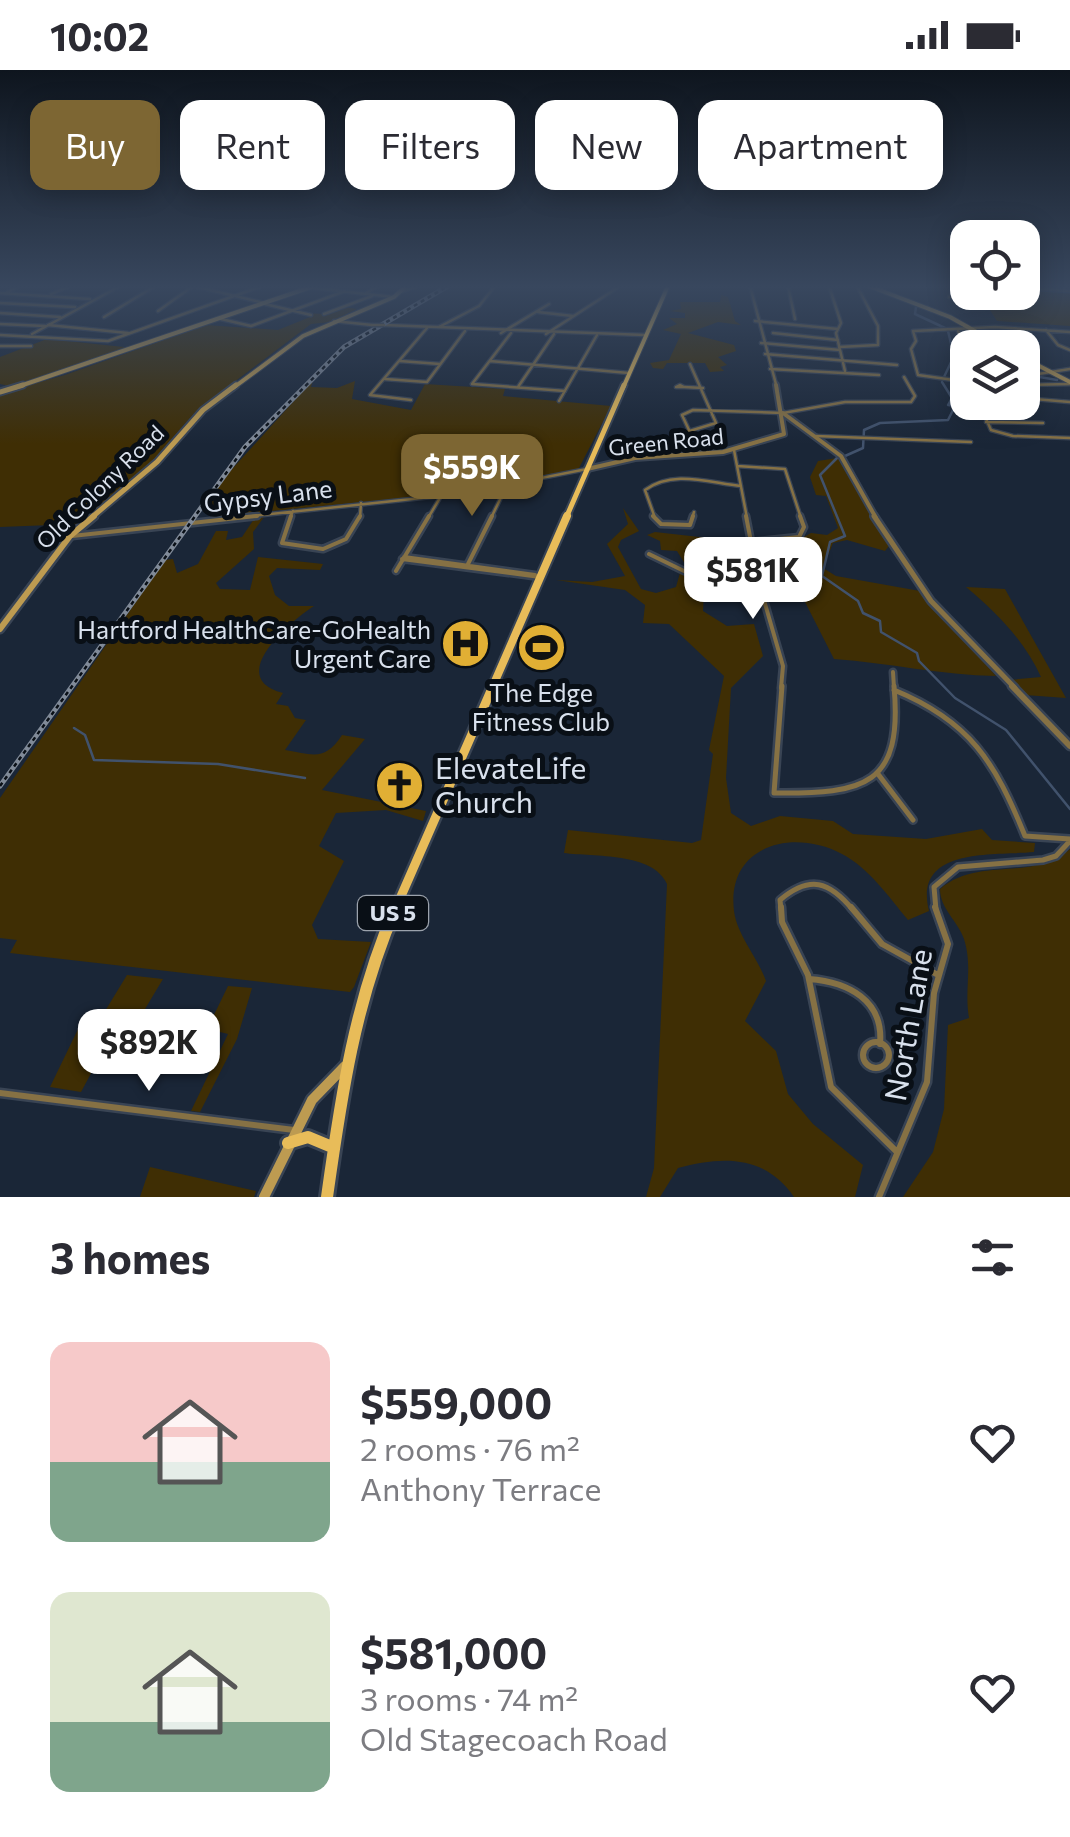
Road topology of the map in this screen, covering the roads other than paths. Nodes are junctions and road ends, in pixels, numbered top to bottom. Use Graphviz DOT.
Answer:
graph roads {
  1 [pos="62,339"];
  2 [pos="117,339"];
  3 [pos="162,339"];
  4 [pos="299,339"];
  5 [pos="418,339"];
  6 [pos="459,339"];
  7 [pos="508,339"];
  8 [pos="551,339"];
  9 [pos="595,339"];
  10 [pos="643,339"];
  11 [pos="760,339"];
  12 [pos="825,339"];
  13 [pos="878,339"];
  14 [pos="915,339"];
  15 [pos="838,340"];
  16 [pos="761,343"];
  17 [pos="30,346"];
  18 [pos="0,348"];
  19 [pos="839,348"];
  20 [pos="765,354"];
  21 [pos="842,360"];
  22 [pos="400,361"];
  23 [pos="490,361"];
  24 [pos="440,364"];
  25 [pos="690,364"];
  26 [pos="534,365"];
  27 [pos="897,365"];
  28 [pos="1040,367"];
  29 [pos="578,369"];
  30 [pos="770,369"];
  31 [pos="1070,369"];
  32 [pos="845,371"];
  33 [pos="629,373"];
  34 [pos="1052,373"];
  35 [pos="1040,374"];
  36 [pos="879,375"];
  37 [pos="904,377"];
  38 [pos="384,379"];
  39 [pos="950,380"];
  40 [pos="1070,383"];
  41 [pos="1040,384"];
  42 [pos="684,387"];
  43 [pos="518,388"];
  44 [pos="703,388"];
  45 [pos="0,392"];
  46 [pos="565,392"];
  47 [pos="410,400"];
  48 [pos="1040,400"];
  49 [pos="559,401"];
  50 [pos="1070,402"];
  51 [pos="708,410"];
  52 [pos="783,412"];
  53 [pos="986,422"];
  54 [pos="716,423"];
  55 [pos="1044,423"];
  56 [pos="816,436"];
  57 [pos="1070,438"];
  58 [pos="972,442"];
  59 [pos="734,450"];
  60 [pos="737,466"];
  61 [pos="588,469"];
  62 [pos="507,485"];
  63 [pos="741,486"];
  64 [pos="441,496"];
  65 [pos="360,503"];
  66 [pos="293,511"];
  67 [pos="694,512"];
  68 [pos="70,536"];
  69 [pos="751,542"];
  70 [pos="650,554"];
  71 [pos="403,558"];
  72 [pos="467,567"];
  73 [pos="396,571"];
  74 [pos="540,577"];
  75 [pos="759,583"];
  76 [pos="4,616"];
  77 [pos="0,629"];
  78 [pos="892,672"];
  79 [pos="894,690"];
  80 [pos="1070,746"];
  81 [pos="878,774"];
  82 [pos="913,820"];
  83 [pos="1070,840"];
  84 [pos="938,975"];
  85 [pos="809,979"];
  86 [pos="880,1044"];
  87 [pos="345,1066"];
  88 [pos="0,1094"];
  89 [pos="291,1136"];
  90 [pos="332,1147"];
  91 [pos="896,1152"];
  92 [pos="264,1197"];
  93 [pos="327,1197"];
  94 [pos="879,1197"];
  1 -- 2 [label="street"];
  3 -- 45 [label="main road"];
  4 -- 68 [label="main road, Old Colony Road"];
  5 -- 22 [label="street"];
  6 -- 24 [label="street"];
  7 -- 23 [label="street"];
  8 -- 26 [label="street"];
  9 -- 29 [label="street"];
  10 -- 33 [label="main road, US 5"];
  11 -- 16 [label="street"];
  12 -- 15 [label="street"];
  13 -- 19 [label="street"];
  14 -- 39 [label="street"];
  15 -- 19 [label="street"];
  16 -- 19 [label="street"];
  16 -- 20 [label="street"];
  17 -- 18 [label="street"];
  19 -- 21 [label="street"];
  20 -- 21 [label="street"];
  20 -- 30 [label="street"];
  21 -- 27 [label="street"];
  21 -- 32 [label="street"];
  22 -- 24 [label="street"];
  22 -- 38 [label="street"];
  23 -- 26 [label="street"];
  23 -- 43 [label="street"];
  24 -- 38 [label="street"];
  25 -- 44 [label="street"];
  26 -- 29 [label="street"];
  26 -- 43 [label="street"];
  28 -- 34 [label="main road"];
  29 -- 33 [label="street"];
  29 -- 46 [label="street"];
  30 -- 32 [label="street"];
  30 -- 52 [label="street"];
  31 -- 34 [label="street"];
  32 -- 36 [label="street"];
  33 -- 61 [label="main road, US 5"];
  34 -- 35 [label="street"];
  34 -- 40 [label="main road"];
  37 -- 52 [label="street"];
  38 -- 47 [label="street"];
  40 -- 41 [label="street"];
  42 -- 44 [label="street"];
  43 -- 46 [label="street"];
  44 -- 51 [label="street"];
  46 -- 49 [label="street"];
  48 -- 50 [label="street"];
  51 -- 52 [label="street"];
  51 -- 54 [label="street"];
  51 -- 54 [label="street"];
  52 -- 56 [label="street"];
  52 -- 59 [label="street, Green Road"];
  53 -- 55 [label="street"];
  53 -- 57 [label="street"];
  56 -- 58 [label="street"];
  56 -- 80 [label="street"];
  59 -- 60 [label="street"];
  59 -- 61 [label="street, Green Road"];
  60 -- 63 [label="street"];
  60 -- 69 [label="street"];
  61 -- 62 [label="street, Gypsy Lane"];
  61 -- 74 [label="main road, US 5"];
  62 -- 64 [label="street, Gypsy Lane"];
  62 -- 72 [label="street"];
  63 -- 67 [label="street"];
  63 -- 69 [label="street"];
  64 -- 65 [label="street, Gypsy Lane"];
  64 -- 71 [label="street"];
  65 -- 66 [label="street, Gypsy Lane"];
  65 -- 66 [label="street"];
  66 -- 68 [label="street, Gypsy Lane"];
  68 -- 76 [label="main road, Old Colony Road"];
  69 -- 75 [label="street"];
  70 -- 75 [label="street"];
  71 -- 72 [label="street"];
  71 -- 73 [label="street"];
  72 -- 74 [label="street"];
  74 -- 87 [label="main road, US 5"];
  75 -- 81 [label="street"];
  76 -- 77 [label="main road, Old Colony Road"];
  78 -- 79 [label="street"];
  79 -- 81 [label="street"];
  79 -- 83 [label="street"];
  81 -- 82 [label="street"];
  83 -- 84 [label="street, North Lane"];
  84 -- 85 [label="street"];
  84 -- 91 [label="street, North Lane"];
  85 -- 86 [label="street"];
  85 -- 91 [label="street"];
  86 -- 86 [label="street"];
  87 -- 89 [label="main road"];
  87 -- 90 [label="main road, US 5"];
  88 -- 89 [label="street"];
  89 -- 90 [label="main road"];
  89 -- 92 [label="main road"];
  90 -- 93 [label="main road, US 5"];
  91 -- 94 [label="street, North Lane"];
}
